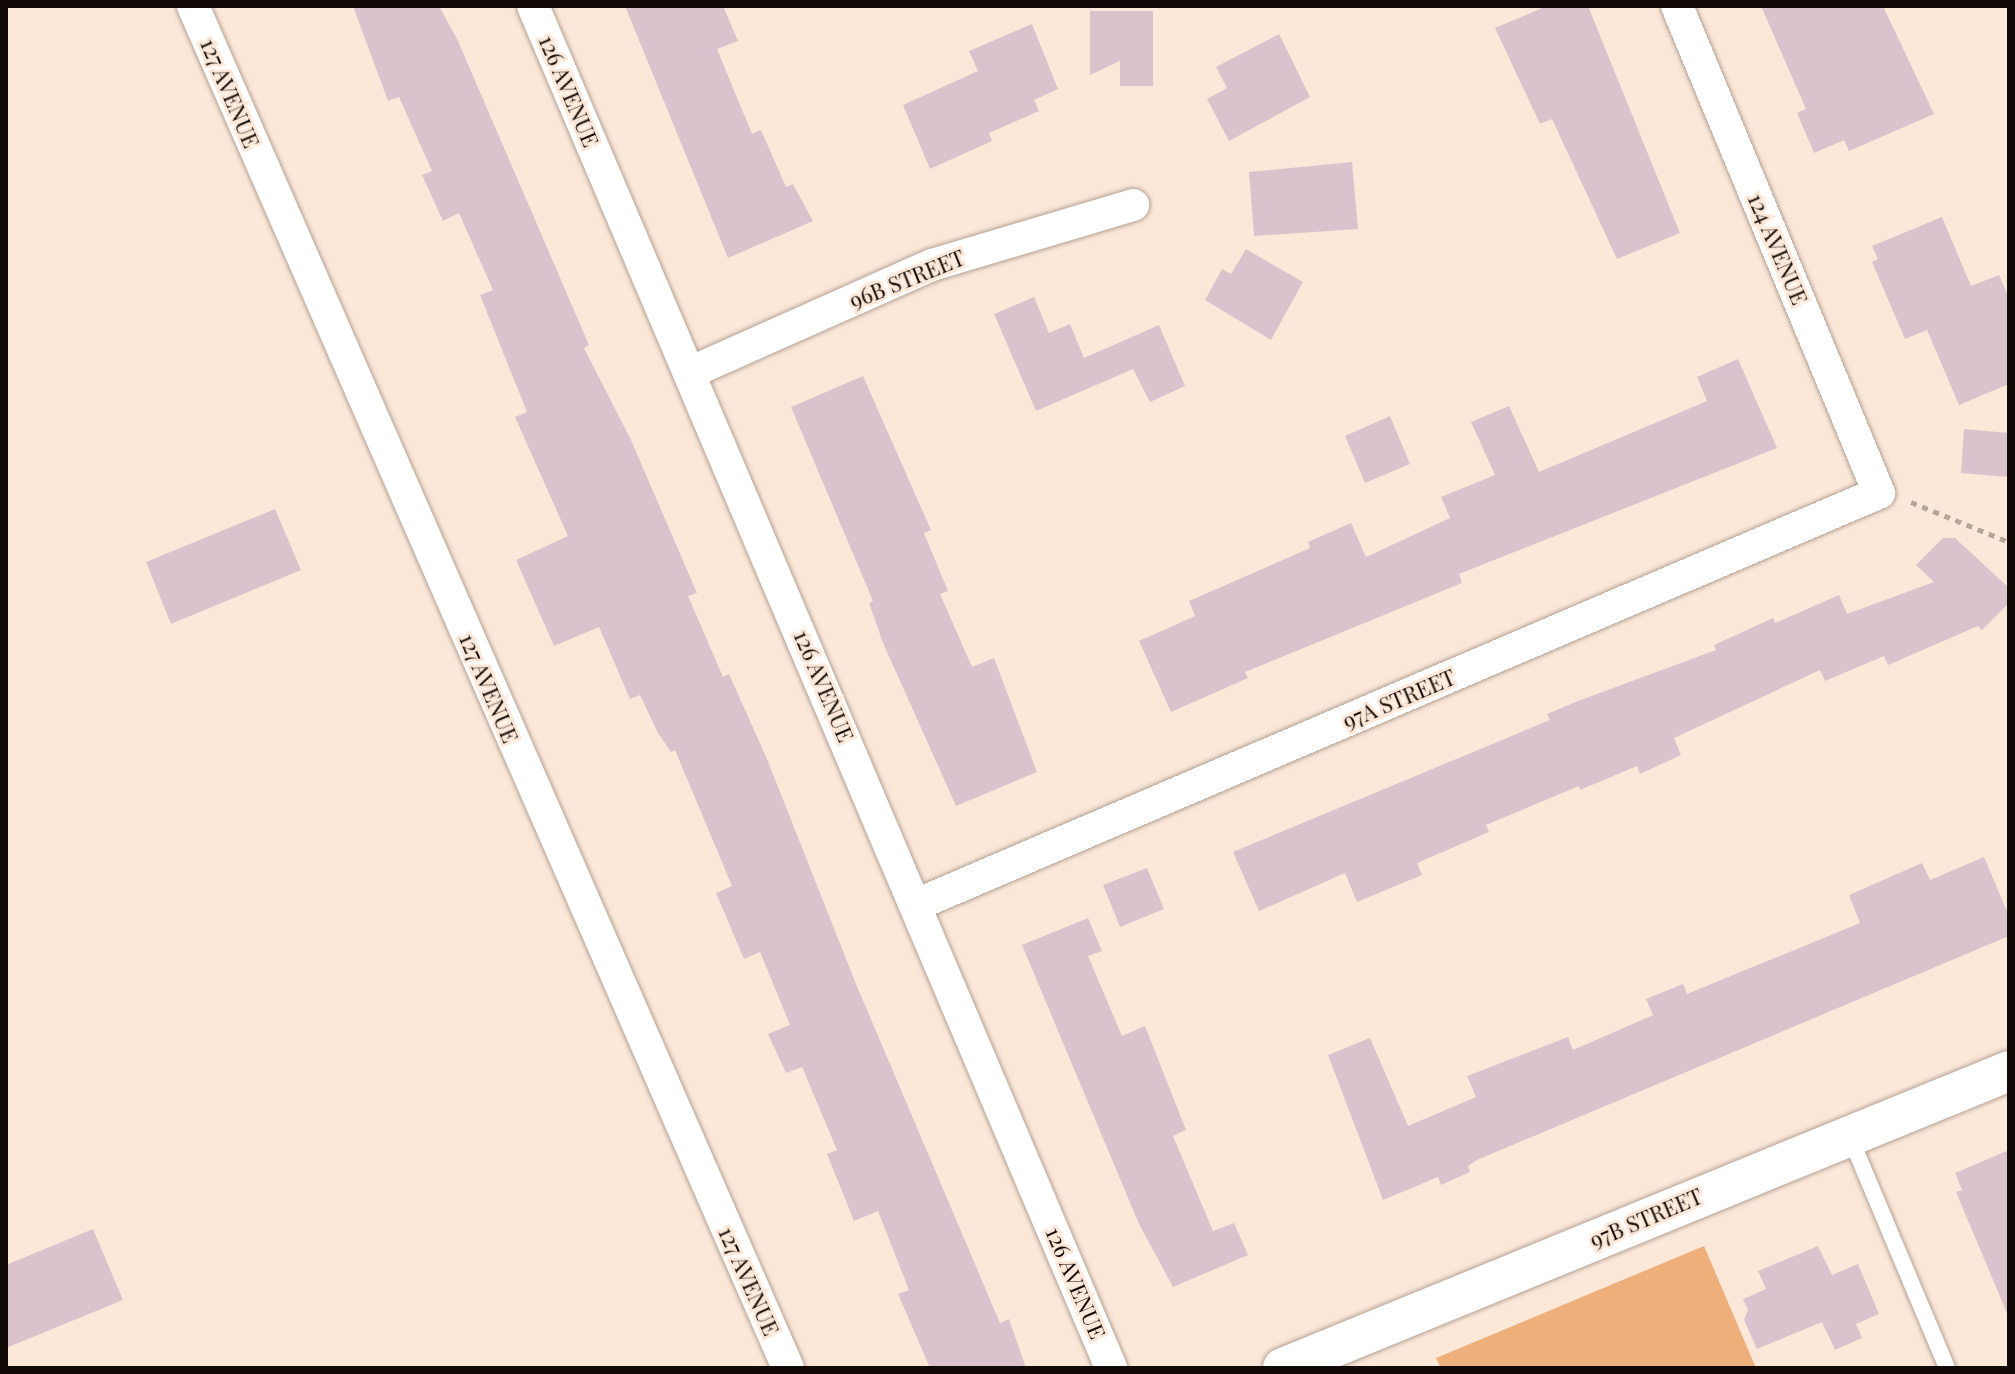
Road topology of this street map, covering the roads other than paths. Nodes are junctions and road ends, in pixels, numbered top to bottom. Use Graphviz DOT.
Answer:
graph roads {
  1 [pos="193,6"];
  2 [pos="533,6"];
  3 [pos="1677,6"];
  4 [pos="1133,205"];
  5 [pos="689,373"];
  6 [pos="1879,493"];
  7 [pos="918,904"];
  8 [pos="2009,1071"];
  9 [pos="1849,1134"];
  10 [pos="788,1368"];
  11 [pos="1111,1368"];
  12 [pos="1283,1368"];
  13 [pos="1947,1368"];
  1 -- 10 [label="street, 127 AVENUE"];
  2 -- 5 [label="street, 126 AVENUE"];
  3 -- 6 [label="street, 124 AVENUE"];
  4 -- 5 [label="street, 96B STREET"];
  5 -- 7 [label="street, 126 AVENUE"];
  6 -- 7 [label="street, 97A STREET"];
  7 -- 11 [label="street, 126 AVENUE"];
  8 -- 9 [label="street, 97B STREET"];
  9 -- 12 [label="street, 97B STREET"];
  9 -- 13 [label="lane"];
}
